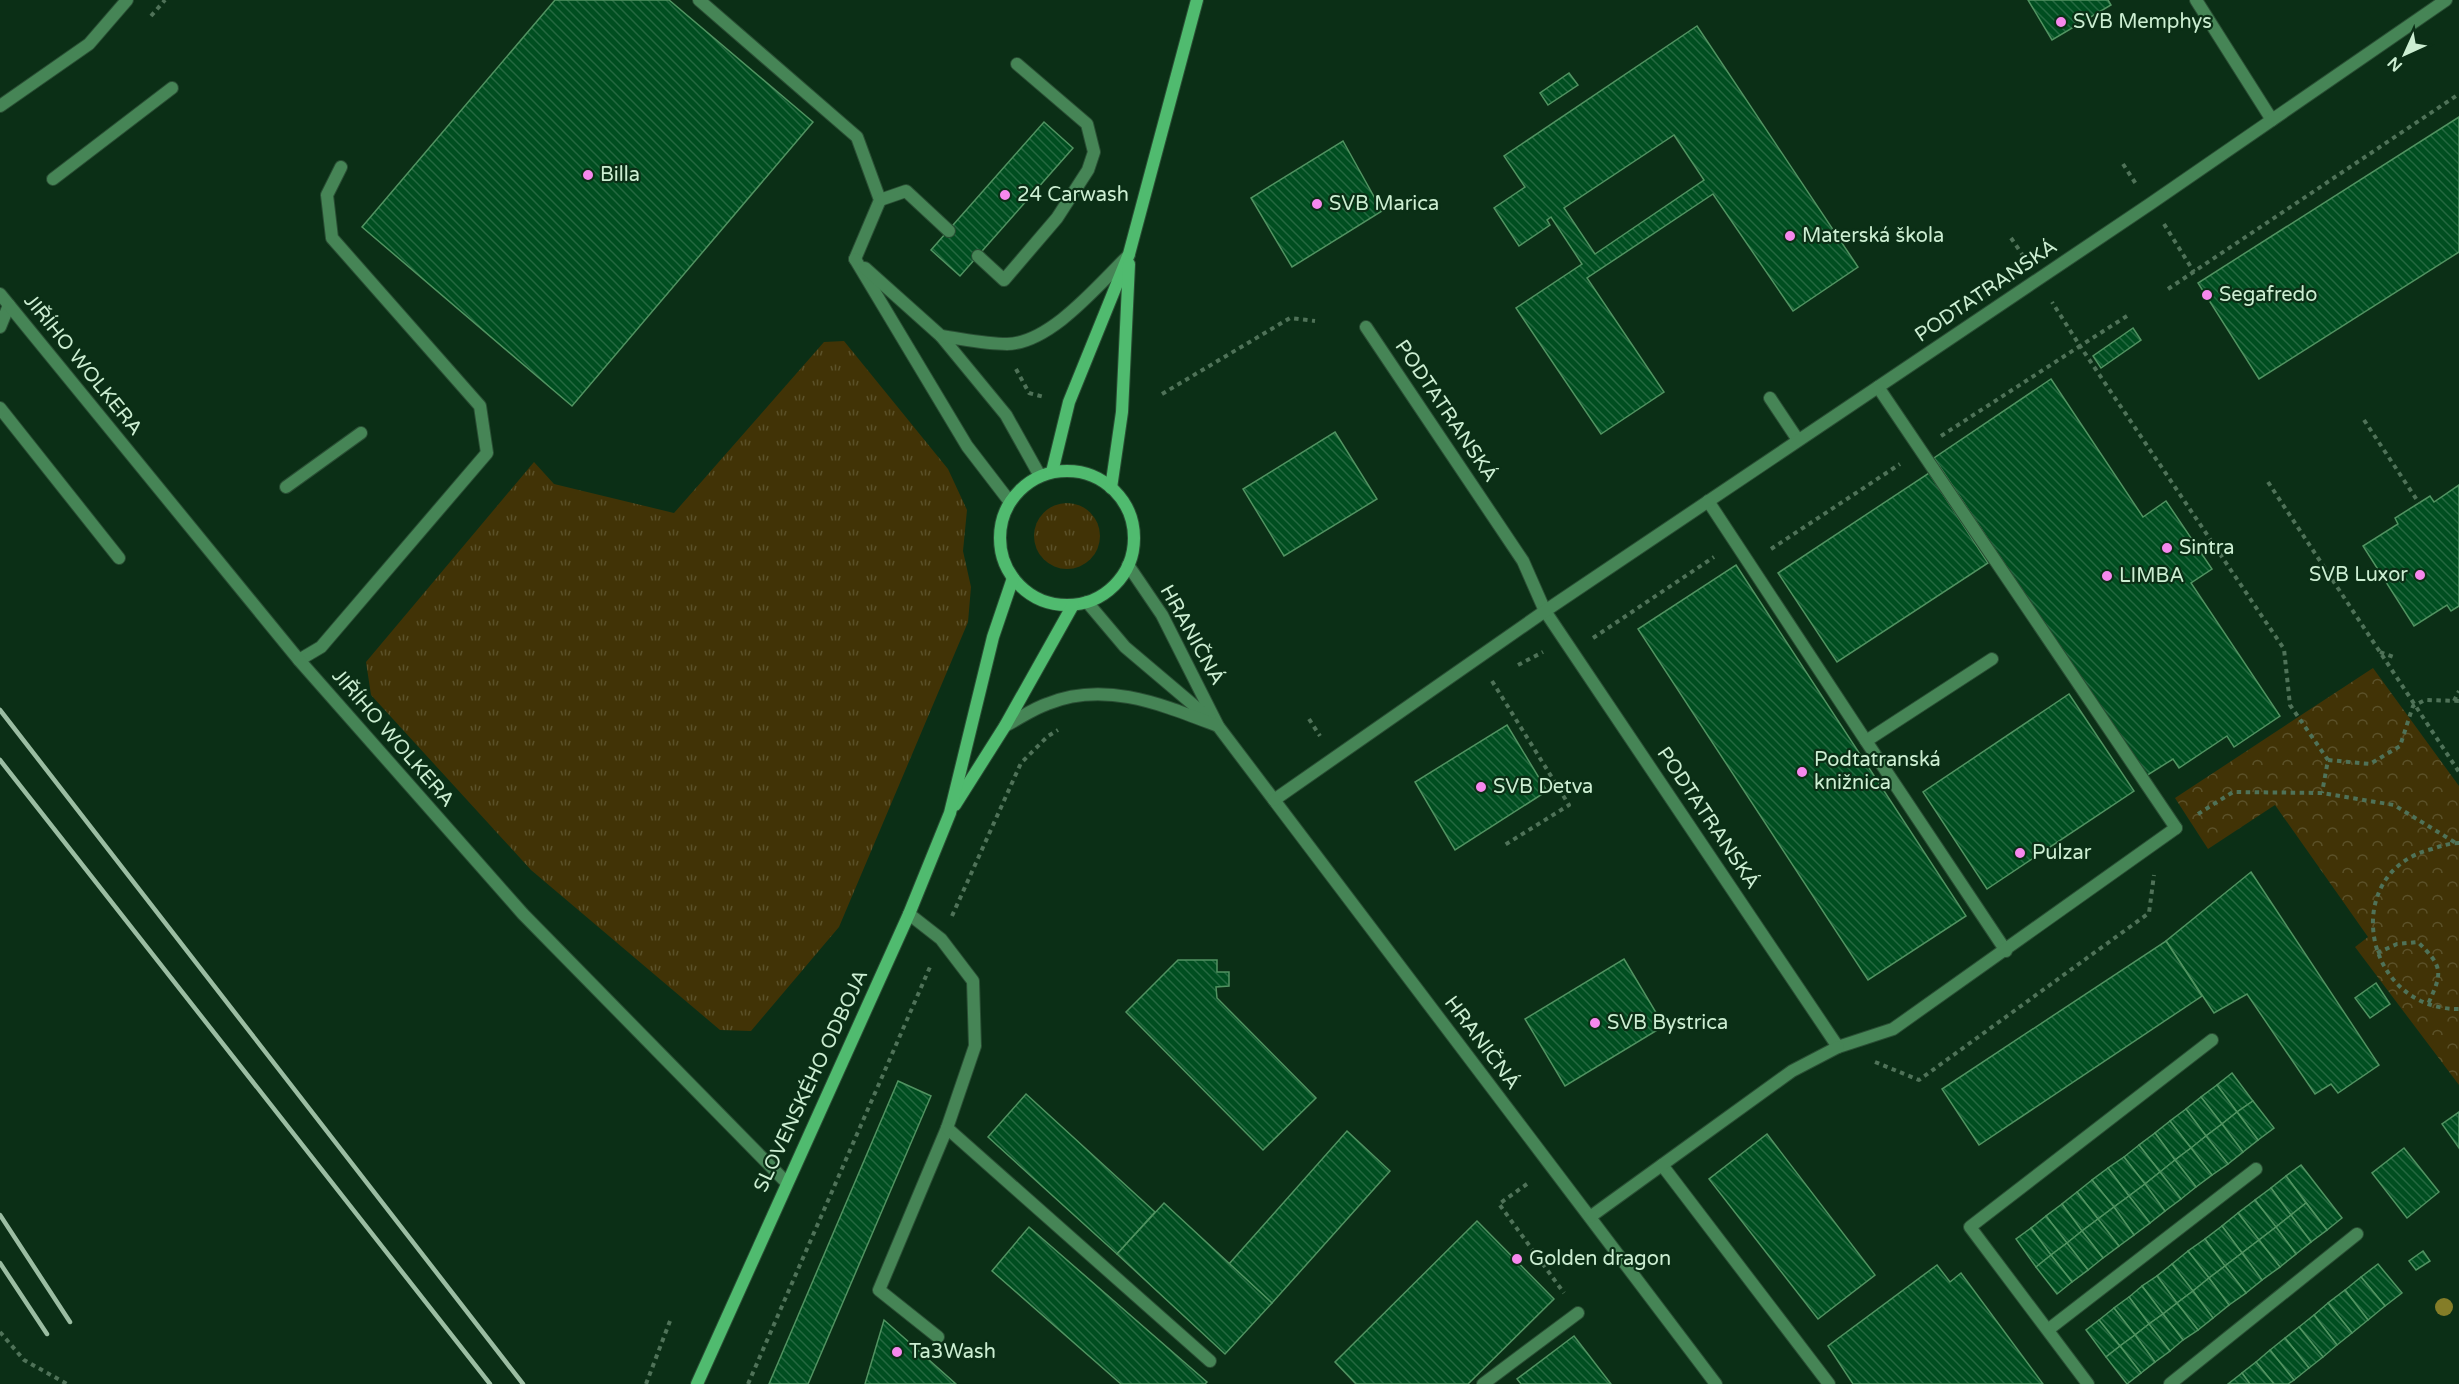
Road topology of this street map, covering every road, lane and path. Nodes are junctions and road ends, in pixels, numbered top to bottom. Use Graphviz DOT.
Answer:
graph roads {
  1 [pos="127,0"];
  2 [pos="165,0"];
  3 [pos="699,0"];
  4 [pos="1197,0"];
  5 [pos="2196,0"];
  6 [pos="2446,0"];
  7 [pos="151,16"];
  8 [pos="1017,64"];
  9 [pos="172,88"];
  10 [pos="2459,94"];
  11 [pos="0,106"];
  12 [pos="2272,120"];
  13 [pos="2122,164"];
  14 [pos="340,167"];
  15 [pos="53,179"];
  16 [pos="2136,184"];
  17 [pos="880,200"];
  18 [pos="2163,223"];
  19 [pos="949,231"];
  20 [pos="2011,238"];
  21 [pos="1129,254"];
  22 [pos="978,256"];
  23 [pos="855,259"];
  24 [pos="2028,261"];
  25 [pos="2194,272"];
  26 [pos="2168,289"];
  27 [pos="0,294"];
  28 [pos="2049,296"];
  29 [pos="9,305"];
  30 [pos="2127,316"];
  31 [pos="1315,321"];
  32 [pos="0,327"];
  33 [pos="1366,327"];
  34 [pos="941,336"];
  35 [pos="2080,346"];
  36 [pos="1014,366"];
  37 [pos="1878,387"];
  38 [pos="1162,394"];
  39 [pos="1770,398"];
  40 [pos="1053,400"];
  41 [pos="0,408"];
  42 [pos="2364,420"];
  43 [pos="361,433"];
  44 [pos="1798,440"];
  45 [pos="1920,450"];
  46 [pos="1046,474"];
  47 [pos="2268,482"];
  48 [pos="286,487"];
  49 [pos="1112,488"];
  50 [pos="1708,501"];
  51 [pos="1010,502"];
  52 [pos="2418,503"];
  53 [pos="1735,543"];
  54 [pos="1766,552"];
  55 [pos="119,558"];
  56 [pos="1128,565"];
  57 [pos="1013,578"];
  58 [pos="1087,602"];
  59 [pos="1073,605"];
  60 [pos="1545,611"];
  61 [pos="1567,643"];
  62 [pos="2378,651"];
  63 [pos="2396,658"];
  64 [pos="1992,659"];
  65 [pos="298,660"];
  66 [pos="1510,669"];
  67 [pos="1501,674"];
  68 [pos="1491,679"];
  69 [pos="1482,686"];
  70 [pos="2459,691"];
  71 [pos="2456,701"];
  72 [pos="2414,706"];
  73 [pos="1309,719"];
  74 [pos="1005,726"];
  75 [pos="1218,726"];
  76 [pos="1065,727"];
  77 [pos="1866,741"];
  78 [pos="1324,742"];
  79 [pos="2328,760"];
  80 [pos="2459,772"];
  81 [pos="2322,793"];
  82 [pos="1274,800"];
  83 [pos="950,813"];
  84 [pos="2176,828"];
  85 [pos="2457,843"];
  86 [pos="1503,846"];
  87 [pos="2154,872"];
  88 [pos="909,914"];
  89 [pos="941,939"];
  90 [pos="2006,951"];
  91 [pos="2377,953"];
  92 [pos="2428,1004"];
  93 [pos="2459,1009"];
  94 [pos="2212,1040"];
  95 [pos="1838,1047"];
  96 [pos="946,1128"];
  97 [pos="1662,1165"];
  98 [pos="2256,1168"];
  99 [pos="786,1182"];
  100 [pos="1527,1184"];
  101 [pos="1590,1217"];
  102 [pos="2357,1234"];
  103 [pos="1578,1313"];
  104 [pos="670,1321"];
  105 [pos="2049,1329"];
  106 [pos="0,1332"];
  107 [pos="938,1337"];
  108 [pos="1210,1361"];
  109 [pos="1489,1382"];
  110 [pos="67,1384"];
  111 [pos="646,1384"];
  112 [pos="697,1384"];
  113 [pos="748,1384"];
  114 [pos="1716,1384"];
  115 [pos="1829,1384"];
  116 [pos="2088,1384"];
  117 [pos="2170,1384"];
  1 -- 11 [label="street"];
  2 -- 7 [label="path"];
  3 -- 17 [label="street"];
  4 -- 21 [label="street"];
  5 -- 12 [label="street"];
  6 -- 12 [label="street, PODTATRANSKÁ"];
  8 -- 22 [label="street"];
  9 -- 15 [label="street"];
  10 -- 25 [label="path"];
  12 -- 37 [label="street, PODTATRANSKÁ"];
  13 -- 16 [label="path"];
  14 -- 65 [label="street"];
  17 -- 19 [label="street"];
  17 -- 23 [label="street"];
  18 -- 25 [label="path"];
  20 -- 24 [label="path"];
  21 -- 34 [label="street"];
  21 -- 46 [label="street"];
  21 -- 49 [label="street"];
  23 -- 34 [label="street"];
  23 -- 51 [label="street"];
  25 -- 26 [label="path"];
  27 -- 29 [label="street, JIŘÍHO WOLKERA"];
  28 -- 35 [label="path"];
  29 -- 32 [label="street"];
  29 -- 65 [label="street, JIŘÍHO WOLKERA"];
  30 -- 35 [label="path"];
  31 -- 38 [label="path"];
  33 -- 60 [label="street, PODTATRANSKÁ"];
  34 -- 46 [label="street"];
  35 -- 45 [label="path"];
  35 -- 79 [label="path"];
  36 -- 40 [label="path"];
  37 -- 44 [label="street, PODTATRANSKÁ"];
  37 -- 45 [label="street"];
  39 -- 44 [label="street"];
  41 -- 55 [label="street"];
  42 -- 52 [label="path"];
  43 -- 48 [label="street"];
  44 -- 50 [label="street, PODTATRANSKÁ"];
  45 -- 54 [label="path"];
  45 -- 84 [label="street"];
  46 -- 49 [label="street"];
  46 -- 51 [label="street"];
  47 -- 62 [label="path"];
  49 -- 56 [label="street"];
  50 -- 53 [label="street"];
  50 -- 60 [label="street, PODTATRANSKÁ"];
  51 -- 57 [label="street"];
  53 -- 61 [label="path"];
  53 -- 77 [label="street"];
  56 -- 58 [label="street"];
  56 -- 75 [label="street, HRANIČNÁ"];
  57 -- 59 [label="street"];
  57 -- 83 [label="street, SLOVENSKÉHO ODBOJA"];
  58 -- 59 [label="street"];
  58 -- 75 [label="street, HRANIČNÁ"];
  59 -- 74 [label="street, SLOVENSKÉHO ODBOJA"];
  60 -- 61 [label="street, PODTATRANSKÁ"];
  60 -- 82 [label="street, PODTATRANSKÁ"];
  61 -- 66 [label="path"];
  61 -- 95 [label="street, PODTATRANSKÁ"];
  62 -- 63 [label="path"];
  62 -- 72 [label="path"];
  64 -- 77 [label="street"];
  65 -- 99 [label="street, JIŘÍHO WOLKERA"];
  67 -- 68 [label="path"];
  68 -- 69 [label="path"];
  68 -- 86 [label="path"];
  70 -- 71 [label="path"];
  71 -- 72 [label="path"];
  72 -- 79 [label="path"];
  72 -- 80 [label="path"];
  73 -- 78 [label="path"];
  74 -- 75 [label="street"];
  74 -- 83 [label="street, SLOVENSKÉHO ODBOJA"];
  75 -- 82 [label="street, HRANIČNÁ"];
  76 -- 89 [label="path"];
  77 -- 90 [label="street"];
  79 -- 81 [label="path"];
  81 -- 84 [label="path"];
  81 -- 85 [label="path"];
  82 -- 101 [label="street, HRANIČNÁ"];
  83 -- 88 [label="street, SLOVENSKÉHO ODBOJA"];
  84 -- 90 [label="street"];
  85 -- 91 [label="path"];
  87 -- 95 [label="path"];
  88 -- 89 [label="street"];
  88 -- 99 [label="street, SLOVENSKÉHO ODBOJA"];
  89 -- 96 [label="street"];
  89 -- 113 [label="path"];
  90 -- 95 [label="street"];
  91 -- 92 [label="path"];
  91 -- 92 [label="path"];
  92 -- 93 [label="path"];
  94 -- 105 [label="street"];
  95 -- 97 [label="street"];
  96 -- 107 [label="street"];
  96 -- 108 [label="street"];
  97 -- 101 [label="street"];
  97 -- 115 [label="street"];
  98 -- 105 [label="street"];
  99 -- 112 [label="street, SLOVENSKÉHO ODBOJA"];
  100 -- 103 [label="path"];
  101 -- 114 [label="street, HRANIČNÁ"];
  102 -- 117 [label="street"];
  103 -- 109 [label="street"];
  104 -- 111 [label="path"];
  105 -- 116 [label="street"];
  106 -- 110 [label="path"];
}
